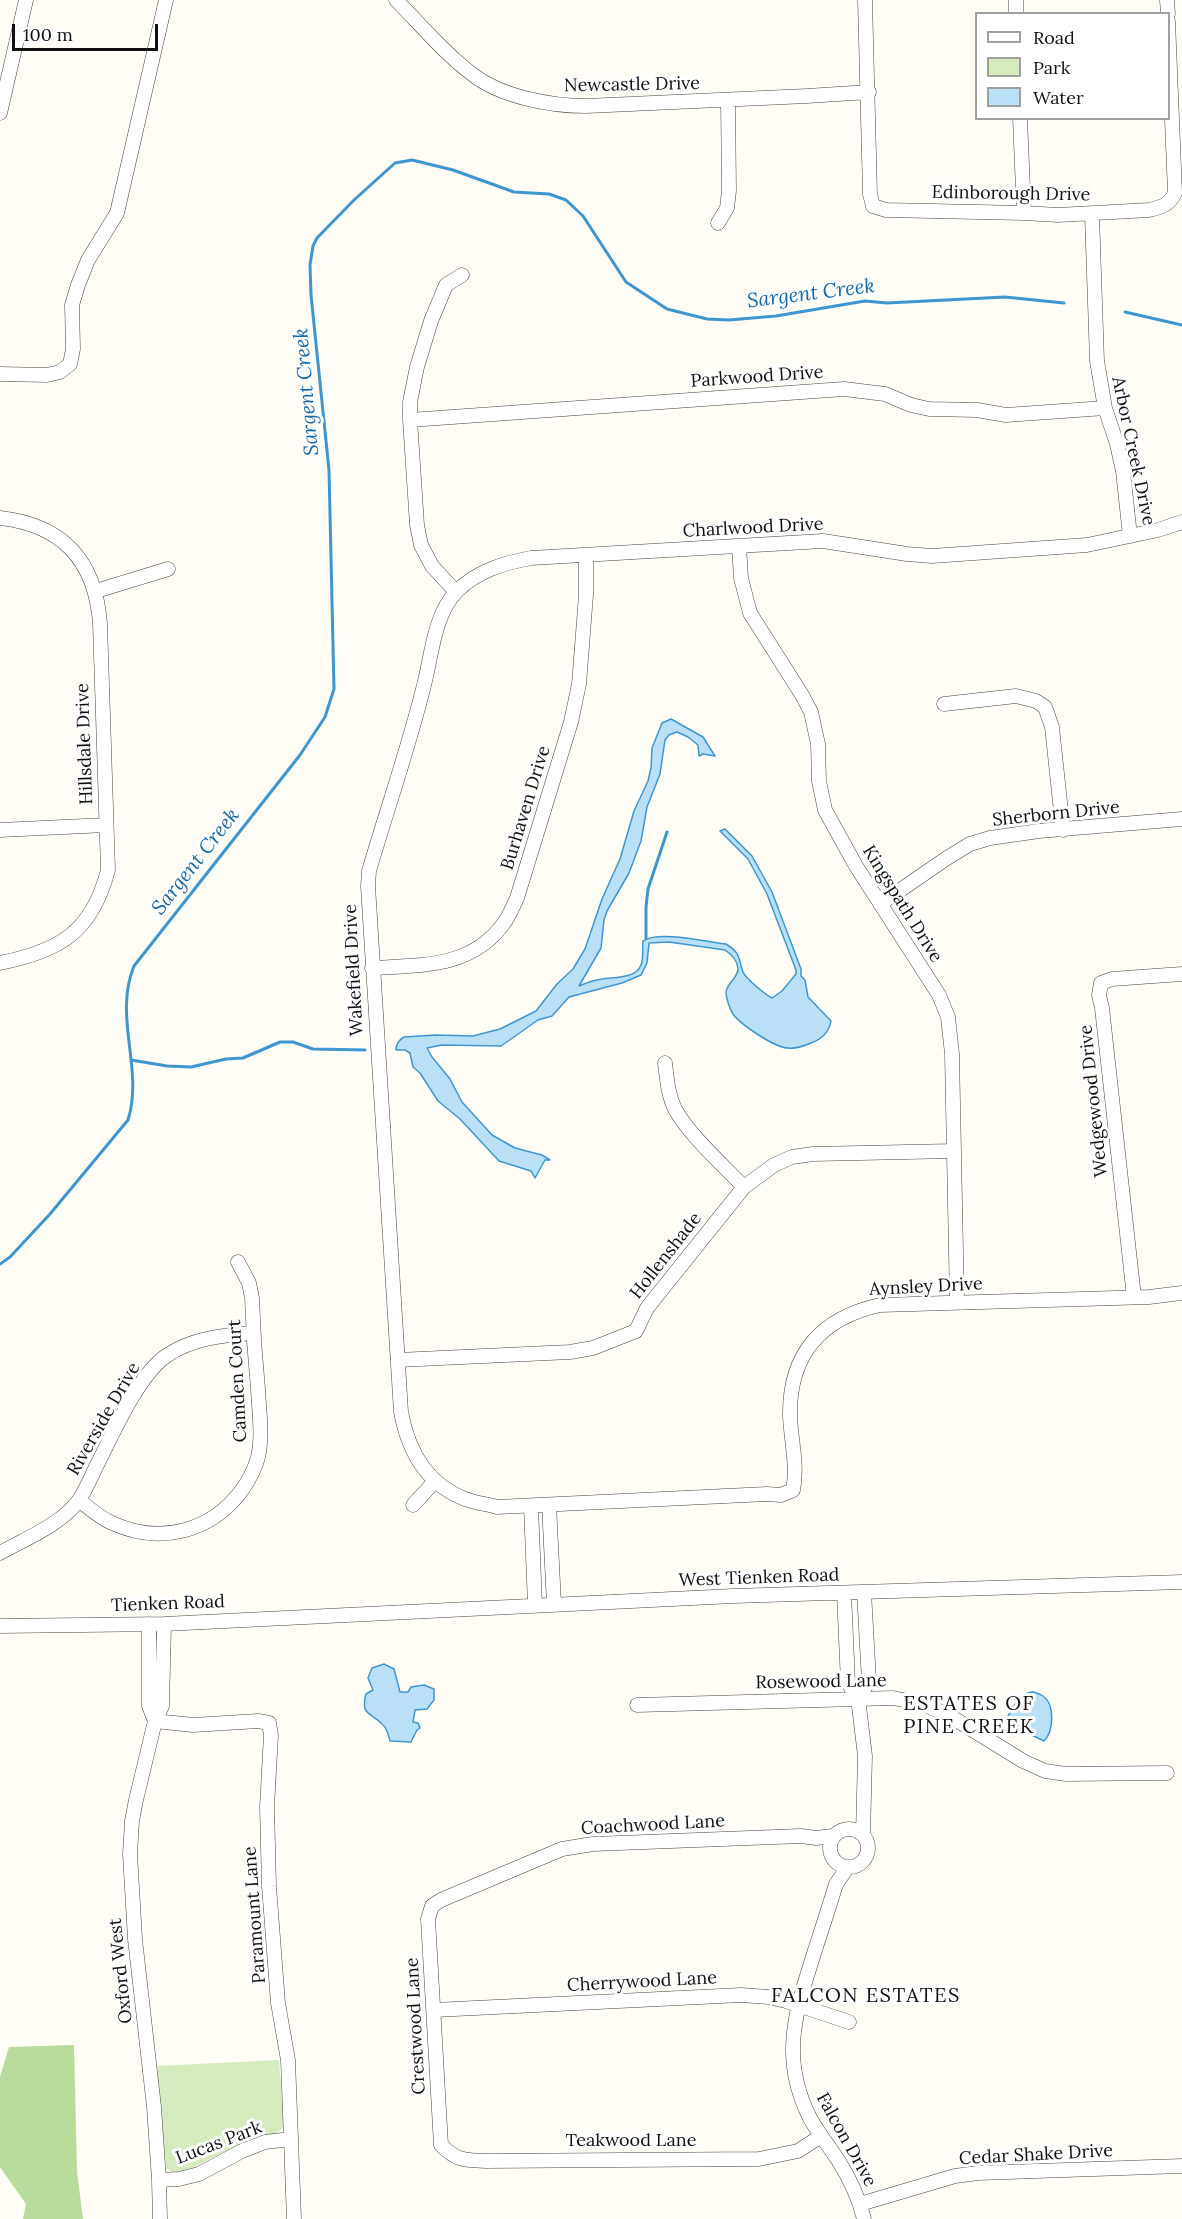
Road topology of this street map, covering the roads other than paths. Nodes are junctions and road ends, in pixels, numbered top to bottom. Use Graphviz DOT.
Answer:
graph roads {
  1 [pos="26,0"];
  2 [pos="166,0"];
  3 [pos="396,0"];
  4 [pos="865,0"];
  5 [pos="1170,78"];
  6 [pos="869,92"];
  7 [pos="728,100"];
  8 [pos="0,112"];
  9 [pos="1020,120"];
  10 [pos="1024,213"];
  11 [pos="1092,214"];
  12 [pos="718,223"];
  13 [pos="462,275"];
  14 [pos="0,375"];
  15 [pos="1104,408"];
  16 [pos="410,420"];
  17 [pos="0,518"];
  18 [pos="1182,522"];
  19 [pos="1130,536"];
  20 [pos="739,546"];
  21 [pos="586,555"];
  22 [pos="168,569"];
  23 [pos="96,591"];
  24 [pos="456,591"];
  25 [pos="944,704"];
  26 [pos="1182,819"];
  27 [pos="106,825"];
  28 [pos="0,830"];
  29 [pos="1063,830"];
  30 [pos="880,904"];
  31 [pos="0,963"];
  32 [pos="372,968"];
  33 [pos="1182,974"];
  34 [pos="665,1063"];
  35 [pos="953,1151"];
  36 [pos="744,1187"];
  37 [pos="238,1262"];
  38 [pos="1182,1293"];
  39 [pos="1134,1297"];
  40 [pos="957,1302"];
  41 [pos="254,1333"];
  42 [pos="398,1360"];
  43 [pos="435,1481"];
  44 [pos="79,1500"];
  45 [pos="413,1505"];
  46 [pos="549,1505"];
  47 [pos="531,1506"];
  48 [pos="0,1553"];
  49 [pos="1182,1582"];
  50 [pos="864,1592"];
  51 [pos="844,1593"];
  52 [pos="554,1604"];
  53 [pos="535,1605"];
  54 [pos="338,1615"];
  55 [pos="149,1624"];
  56 [pos="164,1624"];
  57 [pos="0,1626"];
  58 [pos="858,1698"];
  59 [pos="637,1705"];
  60 [pos="155,1721"];
  61 [pos="1167,1773"];
  62 [pos="862,1807"];
  63 [pos="847,1829"];
  64 [pos="863,1834"];
  65 [pos="832,1843"];
  66 [pos="842,1865"];
  67 [pos="432,1905"];
  68 [pos="797,2006"];
  69 [pos="434,2010"];
  70 [pos="849,2022"];
  71 [pos="821,2136"];
  72 [pos="291,2139"];
  73 [pos="441,2145"];
  74 [pos="1182,2166"];
  75 [pos="159,2180"];
  76 [pos="860,2204"];
  77 [pos="160,2219"];
  78 [pos="294,2219"];
  79 [pos="864,2219"];
  1 -- 8 [label="street"];
  2 -- 14 [label="street"];
  3 -- 7 [label="street, Newcastle Drive"];
  4 -- 6 [label="street, Edinborough Drive"];
  5 -- 11 [label="street, Edinborough Drive"];
  6 -- 7 [label="street, Newcastle Drive"];
  6 -- 10 [label="street, Edinborough Drive"];
  7 -- 12 [label="street"];
  9 -- 10 [label="street"];
  10 -- 11 [label="street, Edinborough Drive"];
  11 -- 15 [label="street, Arbor Creek Drive"];
  13 -- 16 [label="street"];
  15 -- 16 [label="street, Parkwood Drive"];
  15 -- 19 [label="street, Arbor Creek Drive"];
  16 -- 24 [label="street"];
  17 -- 23 [label="street, Hillsdale Drive"];
  18 -- 19 [label="street, Arbor Creek Drive"];
  19 -- 20 [label="street, Charlwood Drive"];
  20 -- 21 [label="street, Charlwood Drive"];
  20 -- 30 [label="street, Kingspath Drive"];
  21 -- 24 [label="street, Charlwood Drive"];
  21 -- 32 [label="street, Burhaven Drive"];
  22 -- 23 [label="street"];
  23 -- 27 [label="street, Hillsdale Drive"];
  24 -- 32 [label="street, Wakefield Drive"];
  25 -- 29 [label="street"];
  26 -- 29 [label="street, Sherborn Drive"];
  27 -- 28 [label="street"];
  27 -- 31 [label="street, Hillsdale Drive"];
  29 -- 30 [label="street, Sherborn Drive"];
  30 -- 35 [label="street, Kingspath Drive"];
  32 -- 42 [label="street, Wakefield Drive"];
  33 -- 39 [label="street, Wedgewood Drive"];
  34 -- 36 [label="street"];
  35 -- 36 [label="street, Hollenshade"];
  35 -- 40 [label="street, Kingspath Drive"];
  36 -- 42 [label="street, Hollenshade"];
  37 -- 41 [label="street, Camden Court"];
  38 -- 39 [label="street, Aynsley Drive"];
  39 -- 40 [label="street, Aynsley Drive"];
  40 -- 46 [label="street, Aynsley Drive"];
  41 -- 44 [label="street, Riverside Drive"];
  41 -- 44 [label="street, Camden Court"];
  42 -- 43 [label="street, Wakefield Drive"];
  43 -- 45 [label="street"];
  43 -- 47 [label="street, Aynsley Drive"];
  44 -- 48 [label="street, Riverside Drive"];
  46 -- 47 [label="street, Aynsley Drive"];
  46 -- 52 [label="street"];
  47 -- 53 [label="street"];
  49 -- 50 [label="street, West Tienken Road"];
  50 -- 51 [label="street, West Tienken Road"];
  50 -- 58 [label="street"];
  51 -- 52 [label="street, West Tienken Road"];
  51 -- 58 [label="street"];
  52 -- 53 [label="street, West Tienken Road"];
  53 -- 54 [label="street, West Tienken Road"];
  54 -- 56 [label="street, Tienken Road"];
  55 -- 56 [label="street, Tienken Road"];
  55 -- 57 [label="street, Tienken Road"];
  55 -- 60 [label="street, Oxford West"];
  56 -- 60 [label="street, Oxford West"];
  58 -- 59 [label="street, Rosewood Lane"];
  58 -- 61 [label="street, Rosewood Lane"];
  58 -- 62 [label="street"];
  60 -- 72 [label="street, Paramount Lane"];
  60 -- 75 [label="street, Oxford West"];
  62 -- 63 [label="street"];
  62 -- 64 [label="street"];
  63 -- 64 [label="street"];
  63 -- 65 [label="street"];
  64 -- 66 [label="street"];
  65 -- 66 [label="street"];
  65 -- 67 [label="street, Coachwood Lane"];
  66 -- 68 [label="street, Falcon Drive"];
  67 -- 69 [label="street, Crestwood Lane"];
  68 -- 69 [label="street, Cherrywood Lane"];
  68 -- 70 [label="street, Cherrywood Lane"];
  68 -- 71 [label="street, Falcon Drive"];
  69 -- 73 [label="street, Crestwood Lane"];
  71 -- 73 [label="street, Teakwood Lane"];
  71 -- 76 [label="street, Falcon Drive"];
  72 -- 75 [label="street, Lucas Park"];
  72 -- 78 [label="street, Paramount Lane"];
  74 -- 76 [label="street, Cedar Shake Drive"];
  75 -- 77 [label="street, Oxford West"];
  76 -- 79 [label="street, Falcon Drive"];
}
